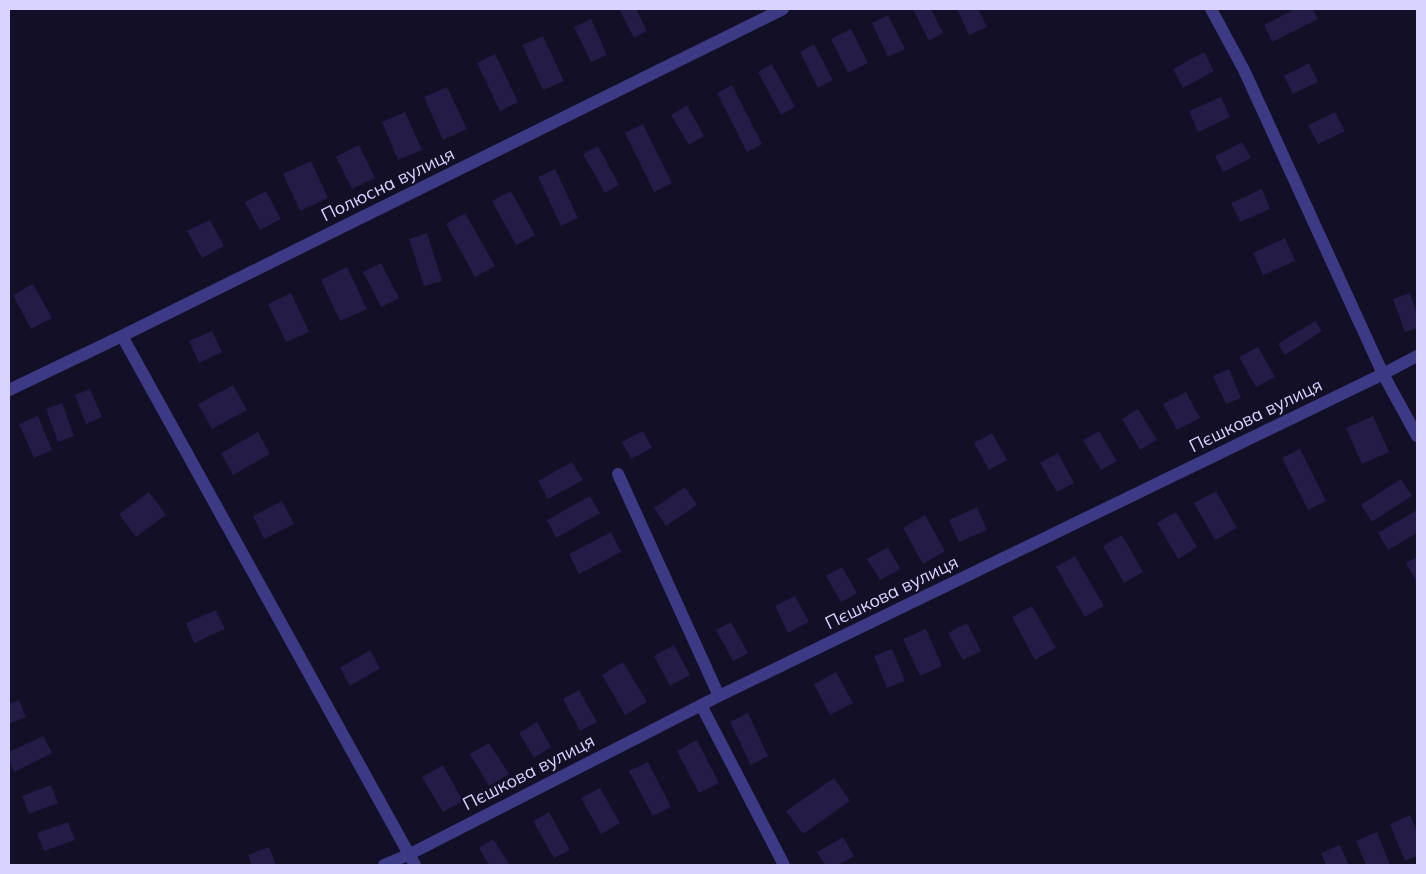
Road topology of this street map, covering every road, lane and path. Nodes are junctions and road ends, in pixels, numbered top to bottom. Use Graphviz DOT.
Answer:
graph roads {
  1 [pos="783,9"];
  2 [pos="1211,9"];
  3 [pos="122,336"];
  4 [pos="1417,356"];
  5 [pos="1383,374"];
  6 [pos="9,390"];
  7 [pos="1417,436"];
  8 [pos="618,474"];
  9 [pos="719,696"];
  10 [pos="701,705"];
  11 [pos="413,859"];
  12 [pos="384,865"];
  13 [pos="784,865"];
  1 -- 3 [label="street, Полюсна вулиця"];
  2 -- 5 [label="street"];
  3 -- 6 [label="street, Полюсна вулиця"];
  3 -- 11 [label="street"];
  4 -- 5 [label="street, Пєшкова вулиця"];
  5 -- 7 [label="street"];
  5 -- 9 [label="street, Пєшкова вулиця"];
  8 -- 9 [label="street"];
  9 -- 10 [label="street, Пєшкова вулиця"];
  10 -- 11 [label="street, Пєшкова вулиця"];
  10 -- 13 [label="street"];
  11 -- 12 [label="street, Пєшкова вулиця"];
}
